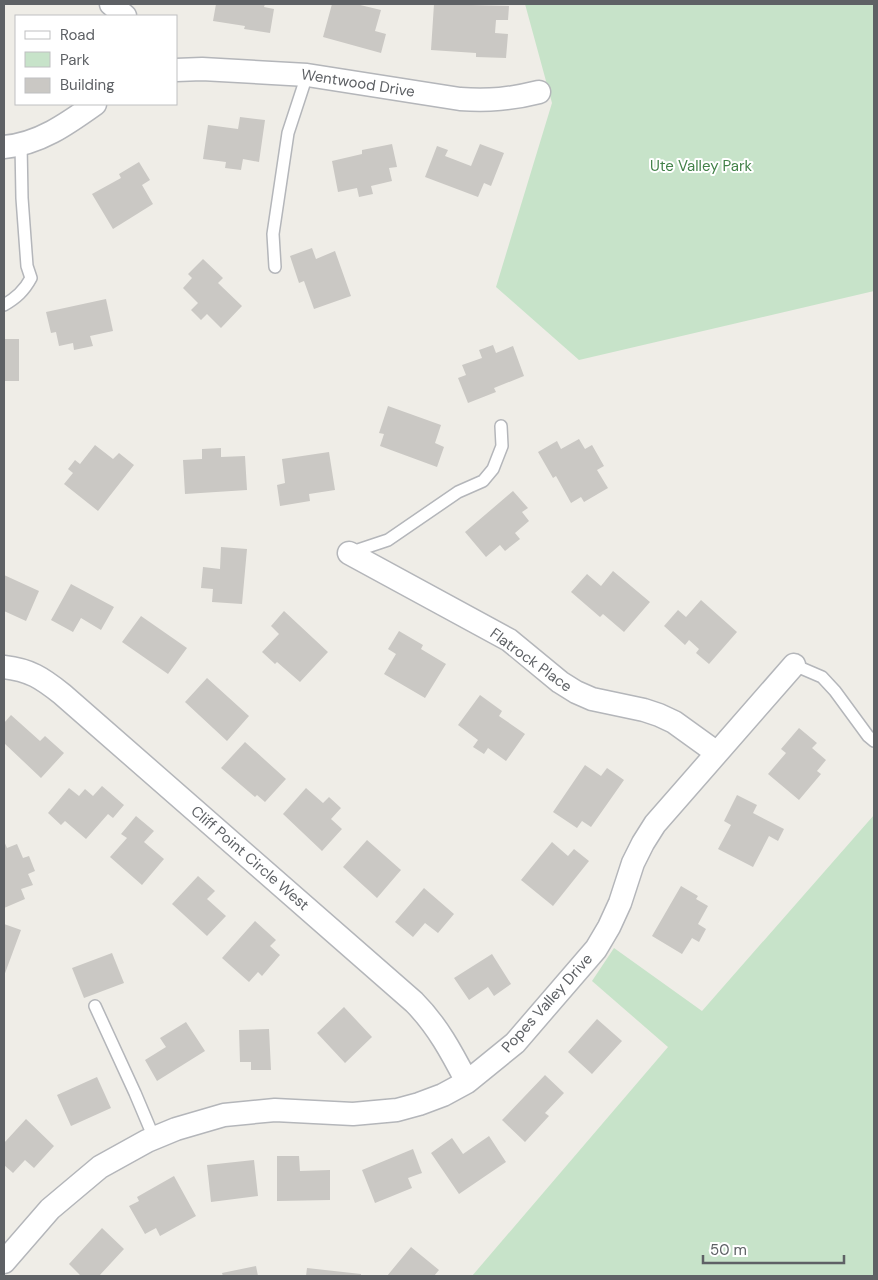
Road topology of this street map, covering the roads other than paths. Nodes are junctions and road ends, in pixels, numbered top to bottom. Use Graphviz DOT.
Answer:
graph roads {
  1 [pos="112,4"];
  2 [pos="124,15"];
  3 [pos="178,70"];
  4 [pos="307,75"];
  5 [pos="539,92"];
  6 [pos="94,105"];
  7 [pos="12,145"];
  8 [pos="275,267"];
  9 [pos="4,305"];
  10 [pos="501,426"];
  11 [pos="349,553"];
  12 [pos="794,665"];
  13 [pos="4,667"];
  14 [pos="874,741"];
  15 [pos="717,753"];
  16 [pos="95,1006"];
  17 [pos="467,1082"];
  18 [pos="154,1138"];
  19 [pos="7,1251"];
  1 -- 2 [label="street"];
  3 -- 4 [label="street, Wentwood Drive"];
  4 -- 5 [label="street, Wentwood Drive"];
  4 -- 8 [label="lane"];
  6 -- 7 [label="street"];
  7 -- 9 [label="lane"];
  10 -- 11 [label="lane"];
  11 -- 15 [label="street, Flatrock Place"];
  12 -- 14 [label="lane"];
  12 -- 15 [label="street, Popes Valley Drive"];
  13 -- 17 [label="street, Cliff Point Circle West"];
  15 -- 17 [label="street, Popes Valley Drive"];
  16 -- 18 [label="lane"];
  17 -- 18 [label="street, Popes Valley Drive"];
  18 -- 19 [label="street, Popes Valley Drive"];
}
